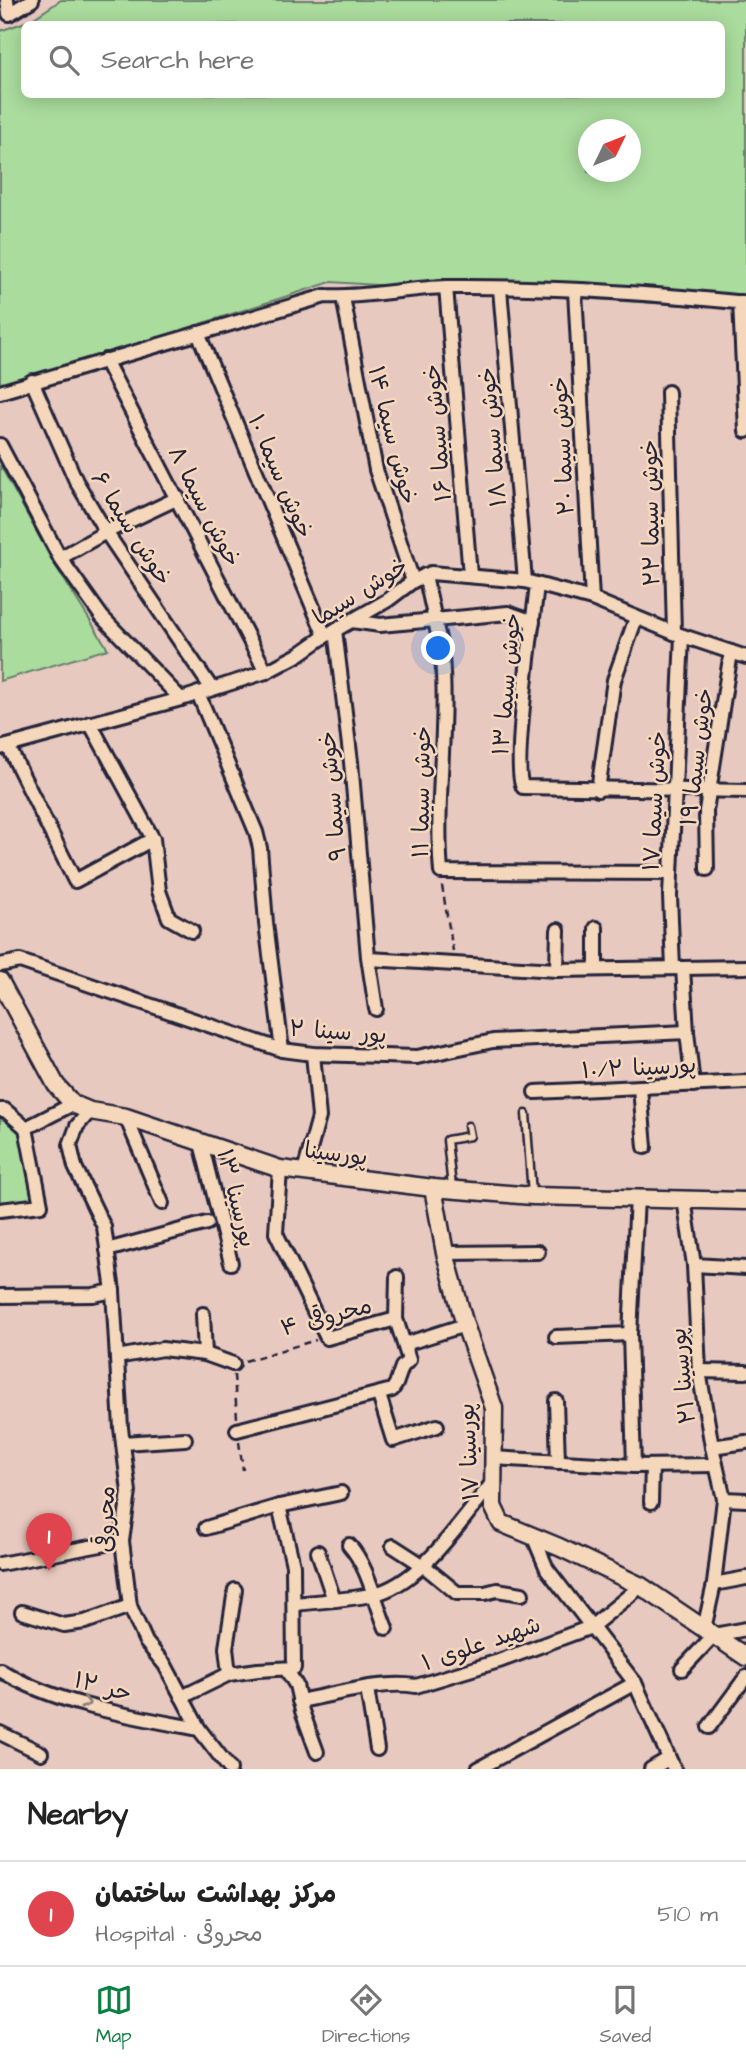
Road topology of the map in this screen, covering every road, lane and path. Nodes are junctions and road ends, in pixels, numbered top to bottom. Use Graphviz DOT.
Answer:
graph roads {
  1 [pos="7,0"];
  2 [pos="32,0"];
  3 [pos="446,287"];
  4 [pos="500,289"];
  5 [pos="575,291"];
  6 [pos="343,297"];
  7 [pos="743,303"];
  8 [pos="198,333"];
  9 [pos="105,360"];
  10 [pos="32,381"];
  11 [pos="668,391"];
  12 [pos="0,392"];
  13 [pos="746,431"];
  14 [pos="0,445"];
  15 [pos="178,498"];
  16 [pos="106,532"];
  17 [pos="60,558"];
  18 [pos="425,575"];
  19 [pos="470,575"];
  20 [pos="413,581"];
  21 [pos="531,583"];
  22 [pos="592,599"];
  23 [pos="636,618"];
  24 [pos="435,620"];
  25 [pos="352,621"];
  26 [pos="533,622"];
  27 [pos="330,633"];
  28 [pos="678,634"];
  29 [pos="731,652"];
  30 [pos="746,657"];
  31 [pos="266,672"];
  32 [pos="212,688"];
  33 [pos="198,693"];
  34 [pos="181,699"];
  35 [pos="90,723"];
  36 [pos="4,747"];
  37 [pos="598,790"];
  38 [pos="709,790"];
  39 [pos="676,791"];
  40 [pos="746,792"];
  41 [pos="153,839"];
  42 [pos="707,869"];
  43 [pos="441,872"];
  44 [pos="671,873"];
  45 [pos="597,928"];
  46 [pos="558,930"];
  47 [pos="192,931"];
  48 [pos="369,958"];
  49 [pos="455,964"];
  50 [pos="0,965"];
  51 [pos="746,967"];
  52 [pos="678,968"];
  53 [pos="596,969"];
  54 [pos="557,970"];
  55 [pos="2,987"];
  56 [pos="376,1009"];
  57 [pos="687,1032"];
  58 [pos="282,1050"];
  59 [pos="313,1055"];
  60 [pos="746,1082"];
  61 [pos="693,1086"];
  62 [pos="640,1088"];
  63 [pos="535,1092"];
  64 [pos="73,1104"];
  65 [pos="0,1110"];
  66 [pos="90,1111"];
  67 [pos="526,1114"];
  68 [pos="126,1117"];
  69 [pos="468,1126"];
  70 [pos="26,1128"];
  71 [pos="201,1143"];
  72 [pos="645,1147"];
  73 [pos="280,1169"];
  74 [pos="304,1172"];
  75 [pos="433,1188"];
  76 [pos="452,1189"];
  77 [pos="533,1196"];
  78 [pos="637,1198"];
  79 [pos="684,1199"];
  80 [pos="746,1201"];
  81 [pos="162,1203"];
  82 [pos="0,1210"];
  83 [pos="207,1223"];
  84 [pos="107,1250"];
  85 [pos="538,1252"];
  86 [pos="444,1253"];
  87 [pos="231,1263"];
  88 [pos="694,1265"];
  89 [pos="746,1268"];
  90 [pos="397,1277"];
  91 [pos="113,1291"];
  92 [pos="0,1296"];
  93 [pos="202,1314"];
  94 [pos="396,1319"];
  95 [pos="465,1325"];
  96 [pos="630,1334"];
  97 [pos="556,1337"];
  98 [pos="327,1338"];
  99 [pos="405,1344"];
  100 [pos="205,1354"];
  101 [pos="117,1357"];
  102 [pos="233,1364"];
  103 [pos="699,1371"];
  104 [pos="746,1372"];
  105 [pos="379,1395"];
  106 [pos="556,1401"];
  107 [pos="437,1426"];
  108 [pos="237,1430"];
  109 [pos="184,1439"];
  110 [pos="746,1442"];
  111 [pos="123,1443"];
  112 [pos="712,1447"];
  113 [pos="492,1458"];
  114 [pos="558,1462"];
  115 [pos="716,1465"];
  116 [pos="634,1466"];
  117 [pos="652,1466"];
  118 [pos="493,1482"];
  119 [pos="341,1493"];
  120 [pos="724,1499"];
  121 [pos="746,1500"];
  122 [pos="651,1502"];
  123 [pos="279,1506"];
  124 [pos="206,1528"];
  125 [pos="534,1538"];
  126 [pos="122,1541"];
  127 [pos="349,1545"];
  128 [pos="393,1546"];
  129 [pos="318,1552"];
  130 [pos="0,1564"];
  131 [pos="424,1566"];
  132 [pos="746,1578"];
  133 [pos="714,1584"];
  134 [pos="641,1586"];
  135 [pos="235,1590"];
  136 [pos="522,1594"];
  137 [pos="372,1595"];
  138 [pos="334,1600"];
  139 [pos="295,1604"];
  140 [pos="130,1606"];
  141 [pos="22,1612"];
  142 [pos="591,1627"];
  143 [pos="386,1629"];
  144 [pos="746,1629"];
  145 [pos="709,1632"];
  146 [pos="746,1657"];
  147 [pos="290,1668"];
  148 [pos="682,1669"];
  149 [pos="0,1670"];
  150 [pos="229,1674"];
  151 [pos="746,1676"];
  152 [pos="635,1683"];
  153 [pos="367,1689"];
  154 [pos="182,1697"];
  155 [pos="299,1702"];
  156 [pos="709,1727"];
  157 [pos="199,1729"];
  158 [pos="0,1733"];
  159 [pos="377,1749"];
  160 [pos="317,1752"];
  161 [pos="41,1753"];
  162 [pos="671,1764"];
  163 [pos="230,1769"];
  164 [pos="478,1769"];
  165 [pos="650,1769"];
  1 -- 2 [label="street"];
  3 -- 4 [label="street"];
  3 -- 6 [label="street"];
  3 -- 19 [label="street, خوش سیما ۱۶"];
  4 -- 5 [label="street"];
  4 -- 21 [label="street, خوش سیما ۱۸"];
  5 -- 7 [label="street"];
  5 -- 22 [label="street, خوش سیما ۲۰"];
  6 -- 8 [label="street"];
  6 -- 20 [label="street, خوش سیما ۱۴"];
  7 -- 13 [label="street"];
  8 -- 9 [label="street"];
  8 -- 27 [label="street, خوش سیما ۱۰"];
  9 -- 10 [label="street"];
  9 -- 15 [label="street, خوش سیما ۸"];
  10 -- 12 [label="street"];
  10 -- 16 [label="street, خوش سیما ۶"];
  11 -- 28 [label="street, خوش سیما ۲۲"];
  14 -- 17 [label="street"];
  15 -- 16 [label="street"];
  15 -- 31 [label="street, خوش سیما ۸"];
  16 -- 17 [label="street"];
  16 -- 32 [label="street, خوش سیما ۶"];
  17 -- 34 [label="street"];
  18 -- 19 [label="street, خوش سیما"];
  18 -- 20 [label="street, خوش سیما"];
  18 -- 24 [label="street, خوش سیما ۱۱"];
  19 -- 21 [label="street, خوش سیما"];
  20 -- 25 [label="street, خوش سیما"];
  21 -- 22 [label="street, خوش سیما"];
  21 -- 26 [label="street, خوش سیما ۱۳"];
  22 -- 23 [label="street, خوش سیما"];
  23 -- 28 [label="street, خوش سیما"];
  23 -- 37 [label="street"];
  24 -- 25 [label="street"];
  24 -- 26 [label="street"];
  24 -- 43 [label="street, خوش سیما ۱۱"];
  25 -- 27 [label="street, خوش سیما"];
  26 -- 37 [label="street, خوش سیما ۱۳"];
  27 -- 31 [label="street, خوش سیما"];
  27 -- 48 [label="street, خوش سیما ۹"];
  28 -- 29 [label="street, خوش سیما"];
  28 -- 39 [label="street, خوش سیما ۱۷"];
  29 -- 30 [label="street, خوش سیما"];
  29 -- 38 [label="street, خوش سیما ۱۹"];
  31 -- 32 [label="street, خوش سیما"];
  32 -- 33 [label="street, خوش سیما"];
  33 -- 34 [label="street, خوش سیما"];
  33 -- 58 [label="street"];
  34 -- 35 [label="street, خوش سیما"];
  35 -- 36 [label="street, خوش سیما"];
  35 -- 41 [label="street"];
  36 -- 41 [label="street"];
  37 -- 39 [label="street"];
  38 -- 39 [label="street"];
  38 -- 40 [label="street"];
  38 -- 42 [label="street, خوش سیما ۱۹"];
  39 -- 44 [label="street, خوش سیما ۱۷"];
  41 -- 47 [label="street"];
  43 -- 44 [label="street"];
  43 -- 49 [label="path, خوش سیما ۱۱"];
  44 -- 52 [label="street, خوش سیما ۱۷"];
  45 -- 53 [label="street"];
  46 -- 54 [label="street"];
  48 -- 49 [label="street"];
  48 -- 56 [label="street, خوش سیما ۹"];
  49 -- 54 [label="street"];
  50 -- 58 [label="street, پور سینا ۲"];
  51 -- 52 [label="street"];
  52 -- 53 [label="street"];
  52 -- 57 [label="street, خوش سیما ۱۷"];
  53 -- 54 [label="street"];
  55 -- 64 [label="street, پورسینا"];
  57 -- 59 [label="street, پور سینا ۲"];
  57 -- 61 [label="street, خوش سیما ۱۷"];
  58 -- 59 [label="street, پور سینا ۲"];
  59 -- 74 [label="street"];
  60 -- 61 [label="street, پورسینا ۱۰/۲"];
  61 -- 62 [label="street, پورسینا ۱۰/۲"];
  62 -- 63 [label="street, پورسینا ۱۰/۲"];
  62 -- 72 [label="street"];
  64 -- 66 [label="street, پورسینا"];
  64 -- 70 [label="street"];
  65 -- 70 [label="street"];
  66 -- 68 [label="street, پورسینا"];
  66 -- 84 [label="street, محروقی"];
  67 -- 77 [label="lane"];
  68 -- 71 [label="street, پورسینا"];
  68 -- 81 [label="street"];
  69 -- 76 [label="lane"];
  70 -- 82 [label="street"];
  71 -- 73 [label="street, پورسینا"];
  71 -- 87 [label="street, پورسینا ۱۳"];
  73 -- 74 [label="street, پورسینا"];
  73 -- 98 [label="street"];
  74 -- 75 [label="street, پورسینا"];
  75 -- 76 [label="street, پورسینا"];
  75 -- 86 [label="street, پورسینا ۱۷"];
  76 -- 77 [label="street, پورسینا"];
  77 -- 78 [label="street, پورسینا"];
  78 -- 79 [label="street, پورسینا"];
  78 -- 96 [label="street"];
  79 -- 80 [label="street, پورسینا"];
  79 -- 88 [label="street, پورسینا ۲۱"];
  83 -- 84 [label="street"];
  84 -- 91 [label="street, محروقی"];
  85 -- 86 [label="street"];
  86 -- 95 [label="street, پورسینا ۱۷"];
  88 -- 89 [label="street"];
  88 -- 103 [label="street, پورسینا ۲۱"];
  90 -- 94 [label="street"];
  91 -- 92 [label="street"];
  91 -- 101 [label="street, محروقی"];
  93 -- 100 [label="street"];
  94 -- 98 [label="street, محروقی ۴"];
  94 -- 99 [label="street, محروقی ۴"];
  95 -- 99 [label="street"];
  95 -- 113 [label="street, پورسینا ۱۷"];
  96 -- 97 [label="street"];
  96 -- 116 [label="street"];
  98 -- 102 [label="path, محروقی ۴"];
  99 -- 105 [label="street"];
  100 -- 101 [label="street"];
  100 -- 102 [label="street"];
  101 -- 111 [label="street, محروقی"];
  103 -- 104 [label="street"];
  103 -- 112 [label="street, پورسینا ۲۱"];
  105 -- 107 [label="street"];
  105 -- 108 [label="street"];
  106 -- 114 [label="street"];
  109 -- 111 [label="street"];
  110 -- 112 [label="street"];
  111 -- 126 [label="street, محروقی"];
  112 -- 115 [label="street, پورسینا ۲۱"];
  113 -- 114 [label="street"];
  113 -- 118 [label="street, پورسینا ۱۷"];
  114 -- 116 [label="street"];
  115 -- 117 [label="street"];
  115 -- 120 [label="street, پورسینا ۲۱"];
  116 -- 117 [label="street"];
  117 -- 122 [label="street"];
  118 -- 125 [label="street, پورسینا ۱۷"];
  118 -- 131 [label="street"];
  119 -- 123 [label="street"];
  120 -- 121 [label="street"];
  120 -- 133 [label="street, پورسینا ۲۱"];
  123 -- 124 [label="street"];
  123 -- 139 [label="street"];
  125 -- 134 [label="street, پورسینا ۱۷"];
  125 -- 142 [label="street"];
  126 -- 130 [label="street"];
  126 -- 140 [label="street, محروقی"];
  127 -- 137 [label="street"];
  128 -- 131 [label="street"];
  129 -- 138 [label="street"];
  131 -- 136 [label="street"];
  131 -- 137 [label="street"];
  132 -- 133 [label="street"];
  133 -- 145 [label="street, پورسینا ۲۱"];
  134 -- 142 [label="street, شهید علوی ۱"];
  134 -- 145 [label="street, پورسینا ۱۷"];
  135 -- 150 [label="street"];
  137 -- 138 [label="street"];
  137 -- 143 [label="street"];
  138 -- 139 [label="street"];
  139 -- 147 [label="street"];
  140 -- 141 [label="street"];
  140 -- 154 [label="street, محروقی"];
  142 -- 152 [label="street"];
  142 -- 153 [label="street, شهید علوی ۱"];
  144 -- 145 [label="street"];
  145 -- 146 [label="street, پورسینا ۱۷"];
  145 -- 148 [label="street"];
  147 -- 150 [label="street"];
  147 -- 155 [label="street"];
  149 -- 157 [label="street, حر ۱۲, one-way"];
  150 -- 154 [label="street"];
  151 -- 156 [label="street"];
  152 -- 162 [label="street"];
  152 -- 164 [label="street"];
  153 -- 155 [label="street, شهید علوی ۱"];
  153 -- 159 [label="street"];
  154 -- 157 [label="street, محروقی"];
  155 -- 160 [label="street"];
  157 -- 163 [label="street, محروقی"];
  158 -- 161 [label="street"];
  162 -- 165 [label="street"];
}
